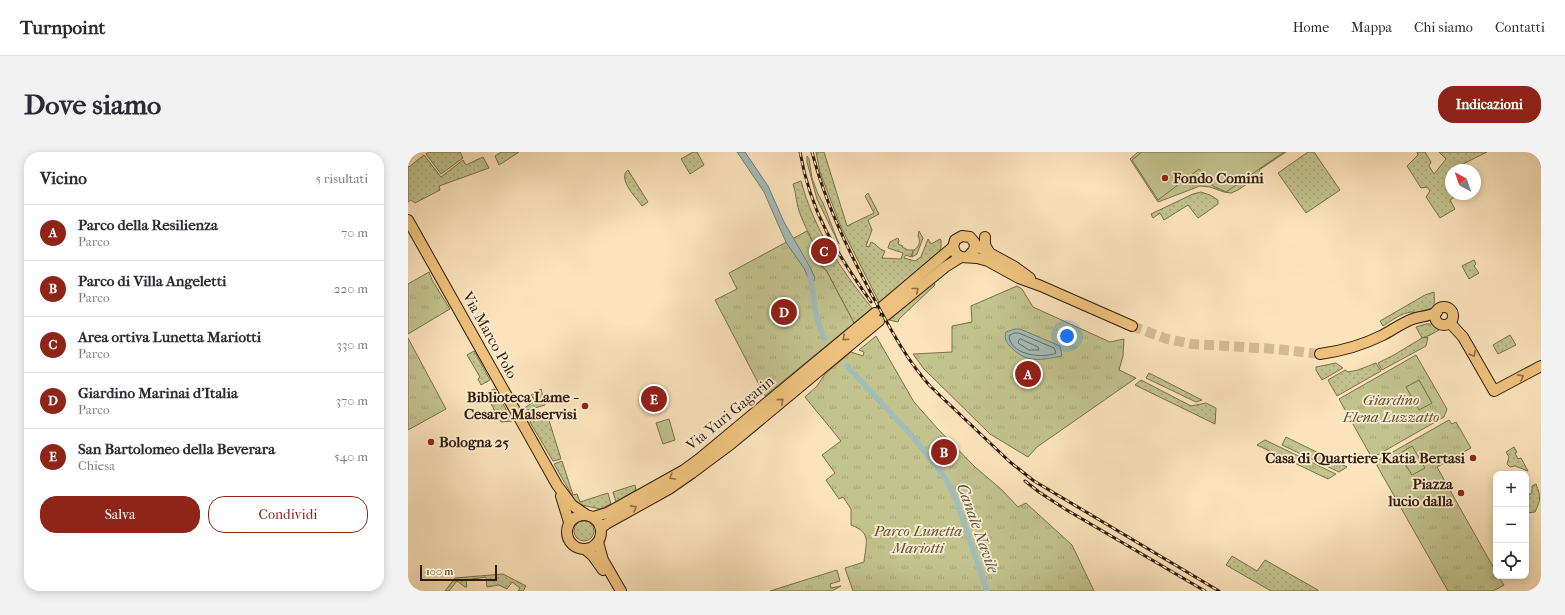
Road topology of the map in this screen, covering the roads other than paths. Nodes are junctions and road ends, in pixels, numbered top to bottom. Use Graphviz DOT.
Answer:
graph roads {
  1 [pos="408,220"];
  2 [pos="985,237"];
  3 [pos="975,245"];
  4 [pos="954,247"];
  5 [pos="989,252"];
  6 [pos="964,257"];
  7 [pos="1041,286"];
  8 [pos="880,314"];
  9 [pos="1437,316"];
  10 [pos="1450,323"];
  11 [pos="1132,326"];
  12 [pos="1320,354"];
  13 [pos="1541,366"];
  14 [pos="557,485"];
  15 [pos="589,516"];
  16 [pos="569,522"];
  17 [pos="601,528"];
  18 [pos="598,542"];
  19 [pos="585,549"];
  20 [pos="614,591"];
  21 [pos="621,591"];
  1 -- 14 [label="main road, Via Marco Polo"];
  2 -- 5 [label="main road"];
  3 -- 4 [label="main road"];
  3 -- 5 [label="main road"];
  3 -- 6 [label="main road"];
  4 -- 6 [label="main road"];
  4 -- 8 [label="main road, Via Yuri Gagarin"];
  5 -- 7 [label="main road"];
  6 -- 7 [label="main road"];
  8 -- 6 [label="main road, Via Yuri Gagarin, one-way"];
  7 -- 11 [label="main road"];
  8 -- 15 [label="main road, Via Yuri Gagarin, one-way"];
  17 -- 8 [label="main road, Via Yuri Gagarin, one-way"];
  9 -- 10 [label="main road"];
  9 -- 10 [label="main road"];
  9 -- 12 [label="main road"];
  10 -- 13 [label="main road, one-way"];
  14 -- 15 [label="main road, Via Marco Polo"];
  14 -- 16 [label="main road, Via Marco Polo"];
  15 -- 16 [label="main road"];
  15 -- 17 [label="main road"];
  16 -- 19 [label="main road"];
  17 -- 18 [label="main road"];
  18 -- 19 [label="main road"];
  18 -- 21 [label="main road"];
  19 -- 20 [label="main road"];
}
